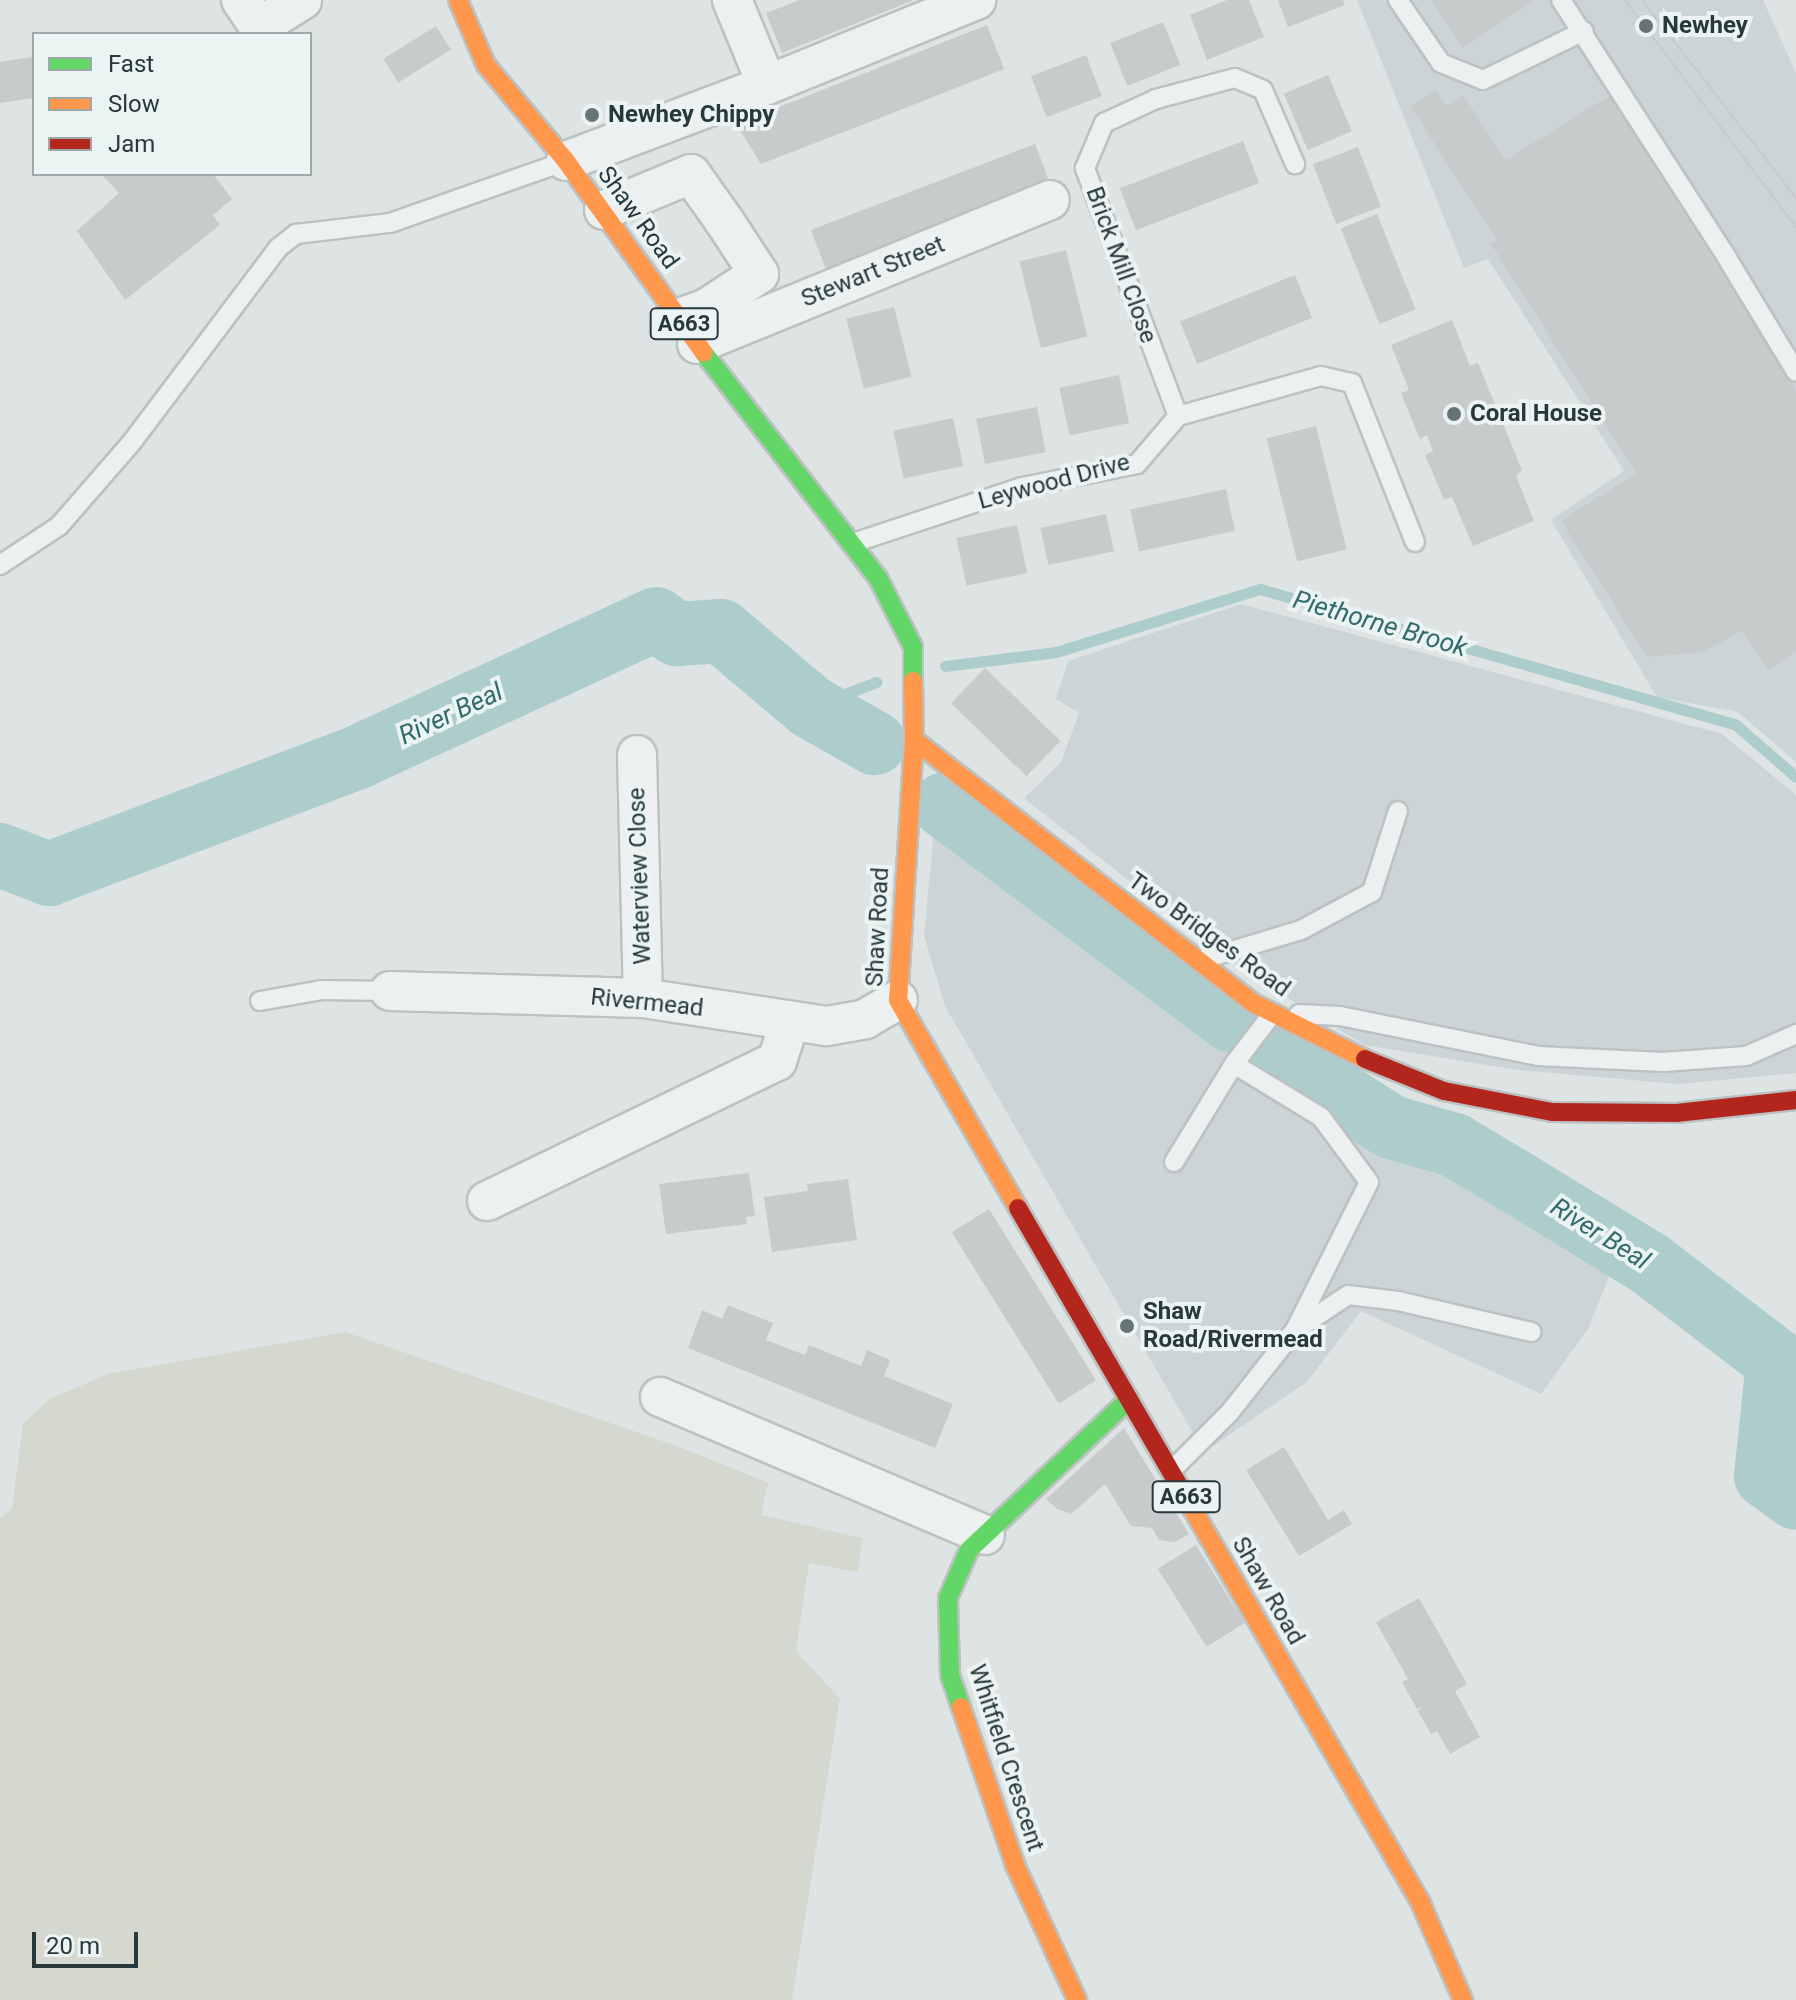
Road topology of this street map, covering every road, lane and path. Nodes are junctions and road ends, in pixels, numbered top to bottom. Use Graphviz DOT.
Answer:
graph roads {
  1 [pos="241,0"];
  2 [pos="302,0"];
  3 [pos="458,0"];
  4 [pos="732,0"];
  5 [pos="976,0"];
  6 [pos="1398,0"];
  7 [pos="1561,0"];
  8 [pos="1584,31"];
  9 [pos="767,85"];
  10 [pos="566,161"];
  11 [pos="1295,164"];
  12 [pos="1050,200"];
  13 [pos="604,210"];
  14 [pos="688,331"];
  15 [pos="1796,372"];
  16 [pos="1178,416"];
  17 [pos="1415,542"];
  18 [pos="853,543"];
  19 [pos="0,565"];
  20 [pos="914,740"];
  21 [pos="637,755"];
  22 [pos="1398,811"];
  23 [pos="1198,961"];
  24 [pos="390,991"];
  25 [pos="643,998"];
  26 [pos="898,1000"];
  27 [pos="260,1001"];
  28 [pos="1271,1013"];
  29 [pos="790,1021"];
  30 [pos="1796,1034"];
  31 [pos="1234,1064"];
  32 [pos="1796,1100"];
  33 [pos="1174,1162"];
  34 [pos="487,1201"];
  35 [pos="1295,1330"];
  36 [pos="1531,1332"];
  37 [pos="660,1397"];
  38 [pos="1129,1399"];
  39 [pos="1171,1471"];
  40 [pos="985,1535"];
  41 [pos="1077,2000"];
  42 [pos="1463,2000"];
  1 -- 2 [label="street"];
  3 -- 10 [label="main road, Shaw Road / A663"];
  4 -- 9 [label="street"];
  5 -- 9 [label="street"];
  6 -- 8 [label="lane"];
  7 -- 8 [label="lane"];
  8 -- 15 [label="lane"];
  9 -- 10 [label="street"];
  10 -- 13 [label="main road, Shaw Road / A663"];
  10 -- 19 [label="lane"];
  11 -- 16 [label="lane, Brick Mill Close"];
  12 -- 14 [label="street, Stewart Street"];
  13 -- 14 [label="main road, Shaw Road / A663"];
  13 -- 14 [label="street"];
  14 -- 18 [label="main road, Shaw Road / A663"];
  16 -- 17 [label="lane"];
  16 -- 18 [label="lane, Leywood Drive"];
  18 -- 20 [label="main road, Shaw Road / A663"];
  20 -- 23 [label="main road, Two Bridges Road"];
  20 -- 26 [label="main road, Shaw Road / A663"];
  21 -- 25 [label="street, Waterview Close"];
  22 -- 23 [label="lane"];
  23 -- 28 [label="main road, Two Bridges Road"];
  24 -- 25 [label="street, Rivermead"];
  24 -- 27 [label="lane"];
  25 -- 29 [label="street, Rivermead"];
  26 -- 29 [label="street, Rivermead"];
  26 -- 38 [label="main road, Shaw Road / A663"];
  28 -- 30 [label="lane"];
  28 -- 31 [label="lane"];
  28 -- 32 [label="main road, Two Bridges Road"];
  29 -- 34 [label="street"];
  31 -- 33 [label="lane"];
  31 -- 35 [label="lane"];
  35 -- 36 [label="lane"];
  35 -- 39 [label="lane"];
  37 -- 40 [label="street"];
  38 -- 39 [label="main road, Shaw Road / A663"];
  38 -- 40 [label="main road, Whitfield Crescent"];
  39 -- 42 [label="main road, Shaw Road / A663"];
  40 -- 41 [label="main road, Whitfield Crescent"];
}
